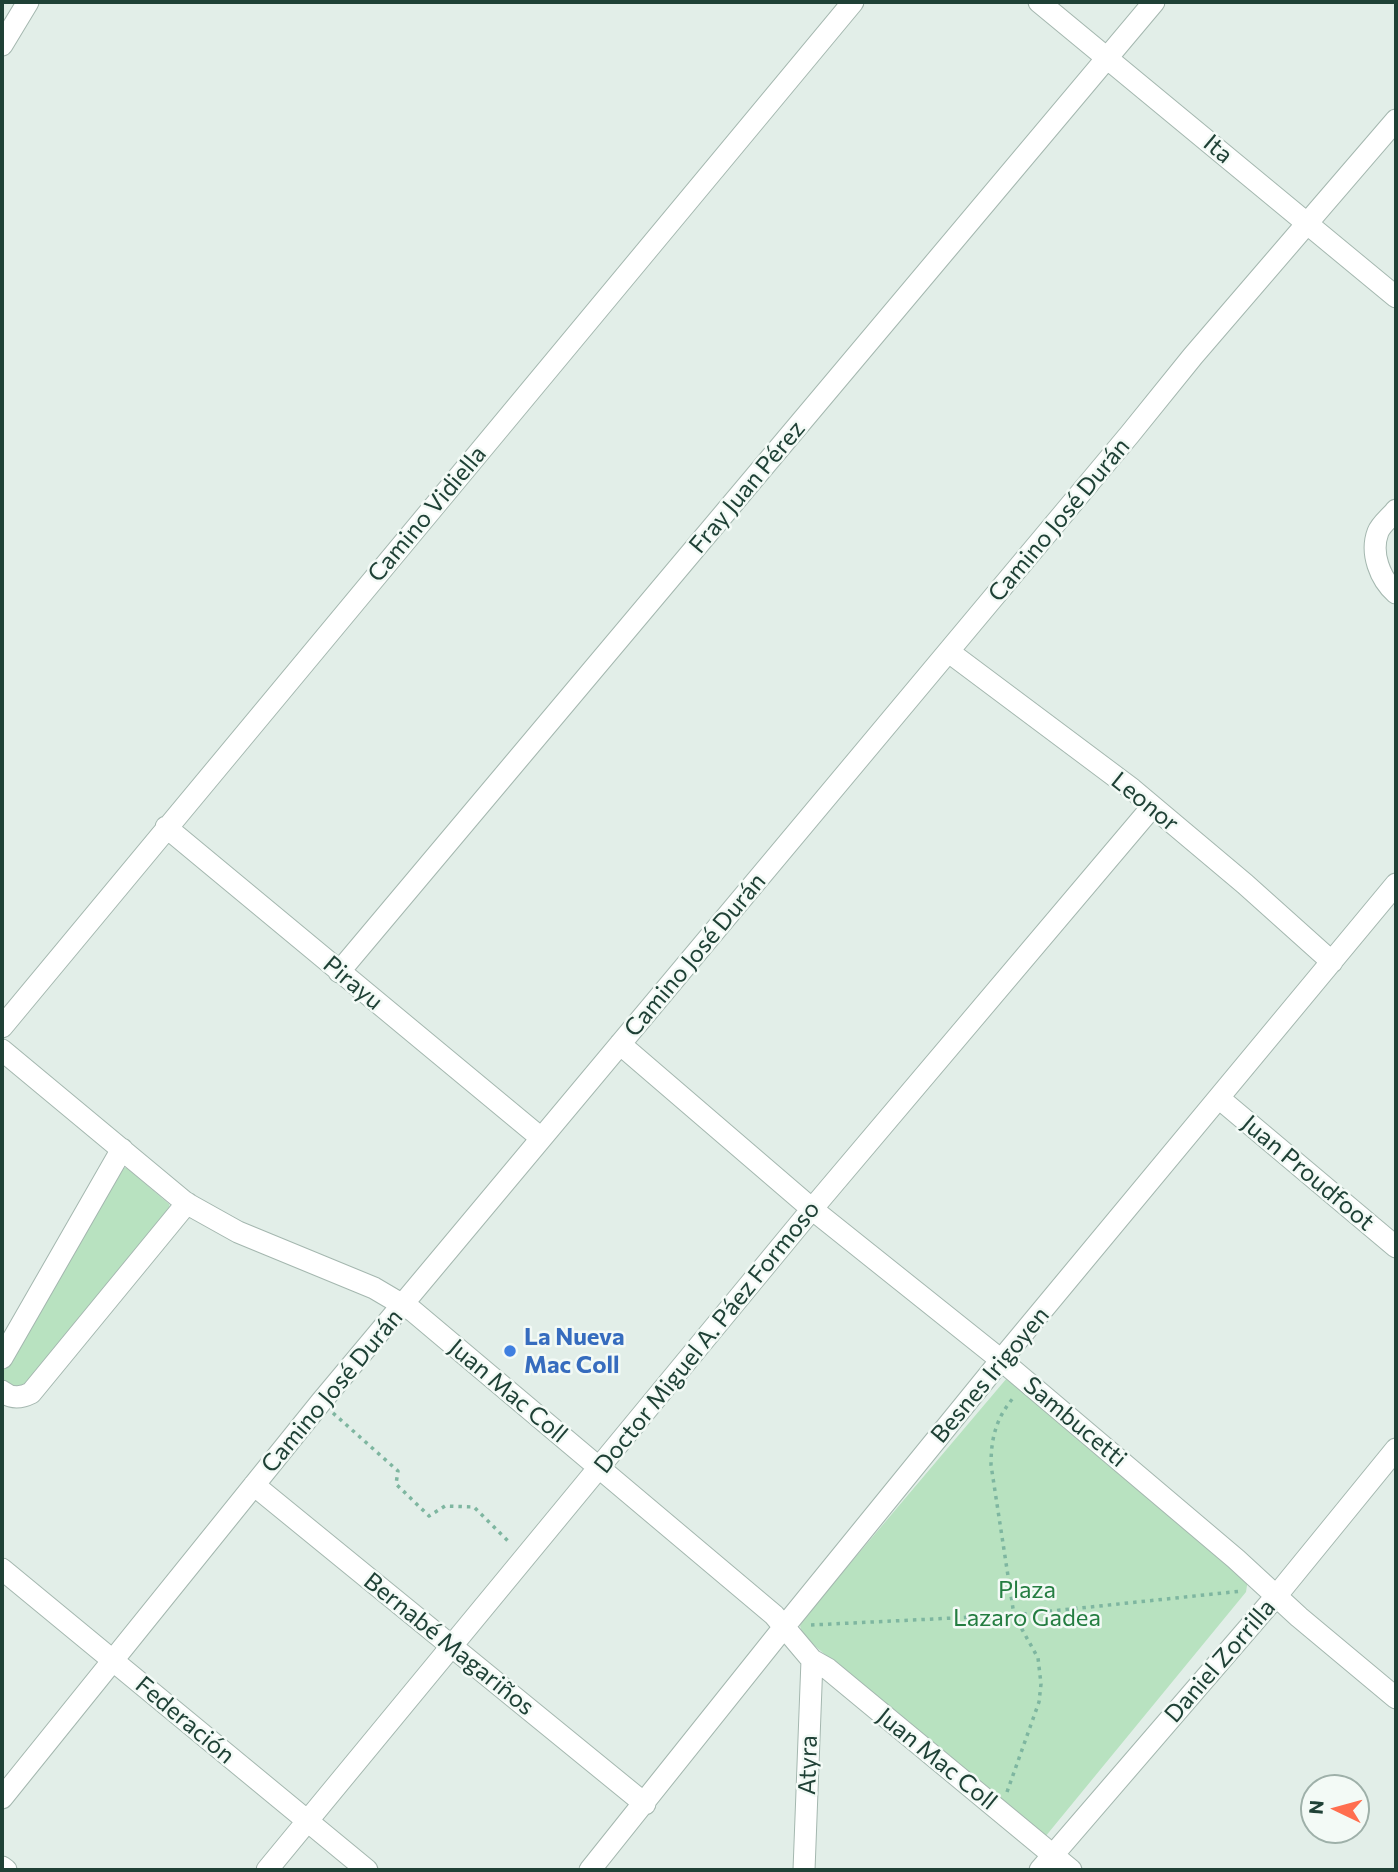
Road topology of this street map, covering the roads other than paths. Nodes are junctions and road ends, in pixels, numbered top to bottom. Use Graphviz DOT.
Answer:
graph roads {
  1 [pos="28,2"];
  2 [pos="853,2"];
  3 [pos="1039,2"];
  4 [pos="1154,2"];
  5 [pos="2,45"];
  6 [pos="1108,58"];
  7 [pos="1396,120"];
  8 [pos="1307,223"];
  9 [pos="1396,297"];
  10 [pos="1396,510"];
  11 [pos="1396,593"];
  12 [pos="949,652"];
  13 [pos="1152,807"];
  14 [pos="166,827"];
  15 [pos="1396,884"];
  16 [pos="1332,962"];
  17 [pos="339,972"];
  18 [pos="2,1027"];
  19 [pos="620,1044"];
  20 [pos="2,1050"];
  21 [pos="1220,1099"];
  22 [pos="541,1138"];
  23 [pos="122,1149"];
  24 [pos="187,1203"];
  25 [pos="812,1209"];
  26 [pos="1396,1247"];
  27 [pos="404,1305"];
  28 [pos="2,1358"];
  29 [pos="1001,1360"];
  30 [pos="2,1391"];
  31 [pos="1396,1449"];
  32 [pos="600,1468"];
  33 [pos="254,1485"];
  34 [pos="2,1569"];
  35 [pos="1272,1592"];
  36 [pos="784,1626"];
  37 [pos="452,1647"];
  38 [pos="812,1660"];
  39 [pos="113,1661"];
  40 [pos="1396,1698"];
  41 [pos="2,1798"];
  42 [pos="645,1804"];
  43 [pos="308,1821"];
  44 [pos="1046,1863"];
  45 [pos="2,1867"];
  46 [pos="6,1870"];
  47 [pos="267,1870"];
  48 [pos="367,1870"];
  49 [pos="590,1870"];
  50 [pos="804,1870"];
  51 [pos="1071,1870"];
  1 -- 5 [label="street"];
  2 -- 14 [label="street, Camino Vidiella"];
  3 -- 6 [label="street, Ita"];
  4 -- 6 [label="street, Fray Juan Pérez"];
  6 -- 8 [label="street, Ita"];
  6 -- 17 [label="street, Fray Juan Pérez"];
  7 -- 8 [label="street, Camino José Durán"];
  8 -- 9 [label="street, Ita"];
  8 -- 12 [label="street, Camino José Durán"];
  10 -- 11 [label="street"];
  12 -- 13 [label="street, Leonor"];
  12 -- 19 [label="street, Camino José Durán"];
  13 -- 16 [label="street, Leonor"];
  13 -- 25 [label="street, Doctor Miguel A. Páez Formoso"];
  14 -- 17 [label="street, Pirayu"];
  14 -- 18 [label="street, Camino Vidiella"];
  15 -- 16 [label="street, Besnes Irigoyen"];
  16 -- 21 [label="street, Besnes Irigoyen"];
  17 -- 22 [label="street, Pirayu"];
  19 -- 22 [label="street, Camino José Durán"];
  19 -- 25 [label="street, Sambucetti"];
  20 -- 23 [label="street, Juan Mac Coll"];
  21 -- 26 [label="street, Juan Proudfoot"];
  21 -- 29 [label="street, Besnes Irigoyen"];
  22 -- 27 [label="street, Camino José Durán"];
  23 -- 24 [label="street, Juan Mac Coll"];
  23 -- 28 [label="street"];
  24 -- 27 [label="street, Juan Mac Coll"];
  24 -- 30 [label="street"];
  25 -- 29 [label="street, Sambucetti"];
  25 -- 32 [label="street, Doctor Miguel A. Páez Formoso"];
  27 -- 32 [label="street, Juan Mac Coll"];
  27 -- 33 [label="street, Camino José Durán"];
  29 -- 35 [label="street, Sambucetti"];
  29 -- 36 [label="street, Besnes Irigoyen"];
  31 -- 35 [label="street, Daniel Zorrilla"];
  32 -- 36 [label="street, Juan Mac Coll"];
  32 -- 37 [label="street, Doctor Miguel A. Páez Formoso"];
  33 -- 37 [label="street, Bernabé Magariños"];
  33 -- 39 [label="street, Camino José Durán"];
  34 -- 39 [label="street, Federación"];
  35 -- 40 [label="street, Sambucetti"];
  35 -- 44 [label="street, Daniel Zorrilla"];
  36 -- 38 [label="street, Juan Mac Coll"];
  36 -- 42 [label="street, Besnes Irigoyen"];
  37 -- 42 [label="street, Bernabé Magariños"];
  37 -- 43 [label="street, Doctor Miguel A. Páez Formoso"];
  38 -- 44 [label="street, Juan Mac Coll"];
  38 -- 50 [label="street, Atyra"];
  39 -- 41 [label="street, Camino José Durán"];
  39 -- 43 [label="street, Federación"];
  42 -- 49 [label="street, Besnes Irigoyen"];
  43 -- 47 [label="street, Doctor Miguel A. Páez Formoso"];
  43 -- 48 [label="street, Federación"];
  44 -- 51 [label="street, Juan Mac Coll"];
  45 -- 46 [label="street"];
}
